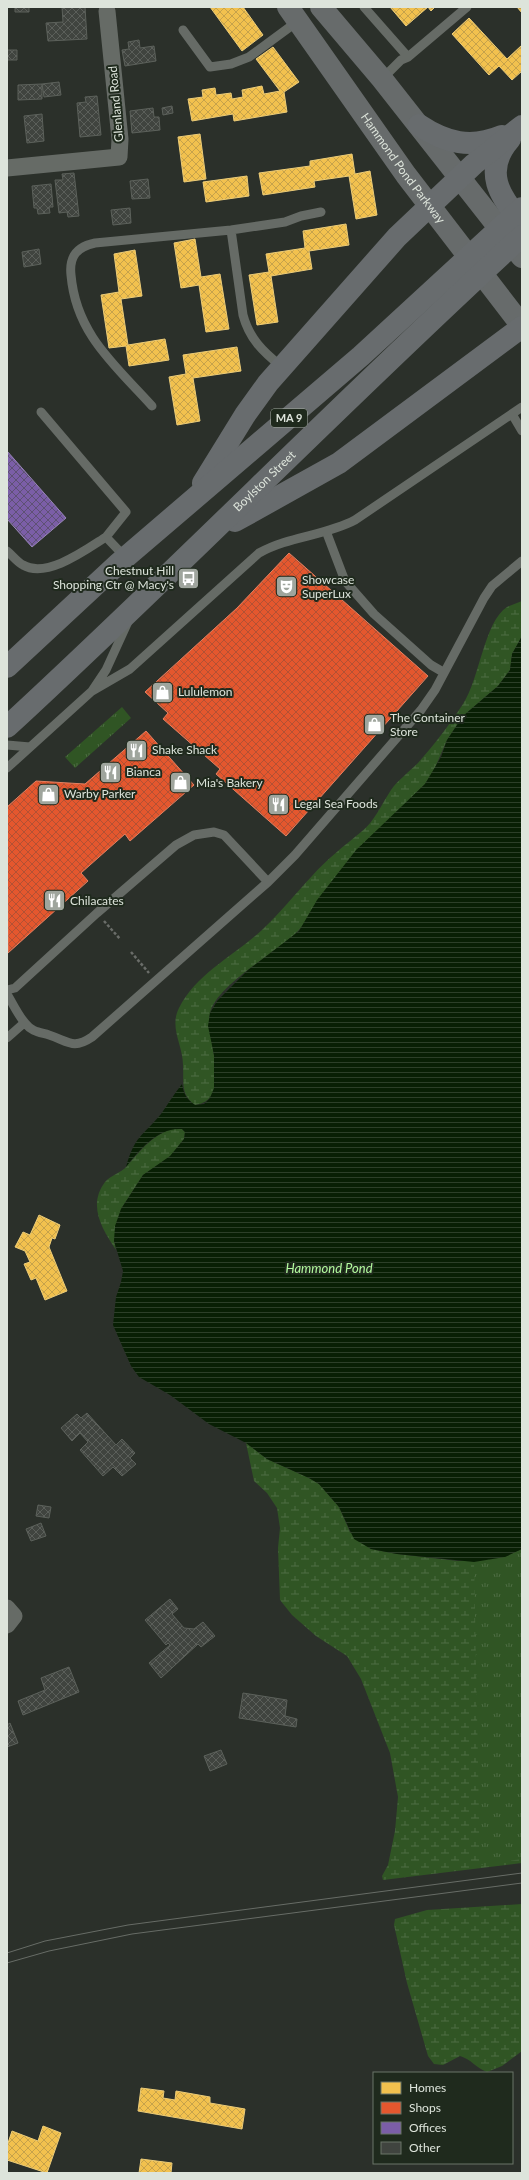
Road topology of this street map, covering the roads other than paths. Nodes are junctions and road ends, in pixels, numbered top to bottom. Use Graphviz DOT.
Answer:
graph roads {
  1 [pos="364,7"];
  2 [pos="467,7"];
  3 [pos="325,8"];
  4 [pos="107,11"];
  5 [pos="293,14"];
  6 [pos="182,30"];
  7 [pos="408,57"];
  8 [pos="382,79"];
  9 [pos="419,125"];
  10 [pos="521,127"];
  11 [pos="7,168"];
  12 [pos="459,177"];
  13 [pos="428,206"];
  14 [pos="522,208"];
  15 [pos="321,212"];
  16 [pos="522,223"];
  17 [pos="231,230"];
  18 [pos="522,236"];
  19 [pos="522,257"];
  20 [pos="463,276"];
  21 [pos="522,327"];
  22 [pos="281,366"];
  23 [pos="152,406"];
  24 [pos="522,407"];
  25 [pos="41,412"];
  26 [pos="512,414"];
  27 [pos="522,431"];
  28 [pos="193,499"];
  29 [pos="326,531"];
  30 [pos="209,536"];
  31 [pos="106,537"];
  32 [pos="7,551"];
  33 [pos="126,558"];
  34 [pos="522,561"];
  35 [pos="139,604"];
  36 [pos="7,667"];
  37 [pos="444,672"];
  38 [pos="92,691"];
  39 [pos="7,727"];
  40 [pos="7,745"];
  41 [pos="30,747"];
  42 [pos="7,768"];
  43 [pos="268,882"];
  44 [pos="7,990"];
  45 [pos="7,994"];
  46 [pos="24,1023"];
  47 [pos="7,1038"];
  48 [pos="7,1608"];
  49 [pos="7,1625"];
  1 -- 7 [label="lane"];
  2 -- 7 [label="lane"];
  3 -- 8 [label="main road"];
  4 -- 11 [label="street, Glenland Road"];
  5 -- 6 [label="lane"];
  5 -- 13 [label="main road, Hammond Pond Parkway"];
  7 -- 8 [label="lane"];
  8 -- 9 [label="main road"];
  9 -- 10 [label="highway"];
  9 -- 12 [label="main road"];
  10 -- 12 [label="highway"];
  10 -- 16 [label="highway"];
  12 -- 13 [label="highway"];
  12 -- 19 [label="main road"];
  13 -- 21 [label="main road, Hammond Pond Parkway"];
  13 -- 22 [label="highway"];
  14 -- 20 [label="highway, Boylston Street / MA 9"];
  15 -- 17 [label="lane"];
  17 -- 22 [label="lane"];
  17 -- 23 [label="lane"];
  18 -- 20 [label="highway, Boylston Street / MA 9"];
  20 -- 28 [label="highway, Boylston Street / MA 9"];
  20 -- 30 [label="highway, Boylston Street / MA 9"];
  21 -- 30 [label="highway"];
  22 -- 28 [label="highway"];
  24 -- 26 [label="lane"];
  25 -- 31 [label="lane"];
  26 -- 27 [label="lane"];
  26 -- 29 [label="lane"];
  28 -- 33 [label="highway, Boylston Street / MA 9"];
  29 -- 37 [label="lane"];
  29 -- 38 [label="lane"];
  30 -- 35 [label="highway, Boylston Street / MA 9"];
  31 -- 32 [label="lane"];
  31 -- 33 [label="lane"];
  33 -- 36 [label="highway, Boylston Street / MA 9"];
  34 -- 37 [label="lane"];
  35 -- 38 [label="lane"];
  35 -- 39 [label="highway, Boylston Street / MA 9"];
  37 -- 43 [label="lane"];
  38 -- 41 [label="lane"];
  40 -- 41 [label="lane"];
  41 -- 42 [label="lane"];
  43 -- 44 [label="lane"];
  43 -- 46 [label="lane"];
  45 -- 46 [label="lane"];
  46 -- 47 [label="lane"];
  48 -- 49 [label="street"];
}
